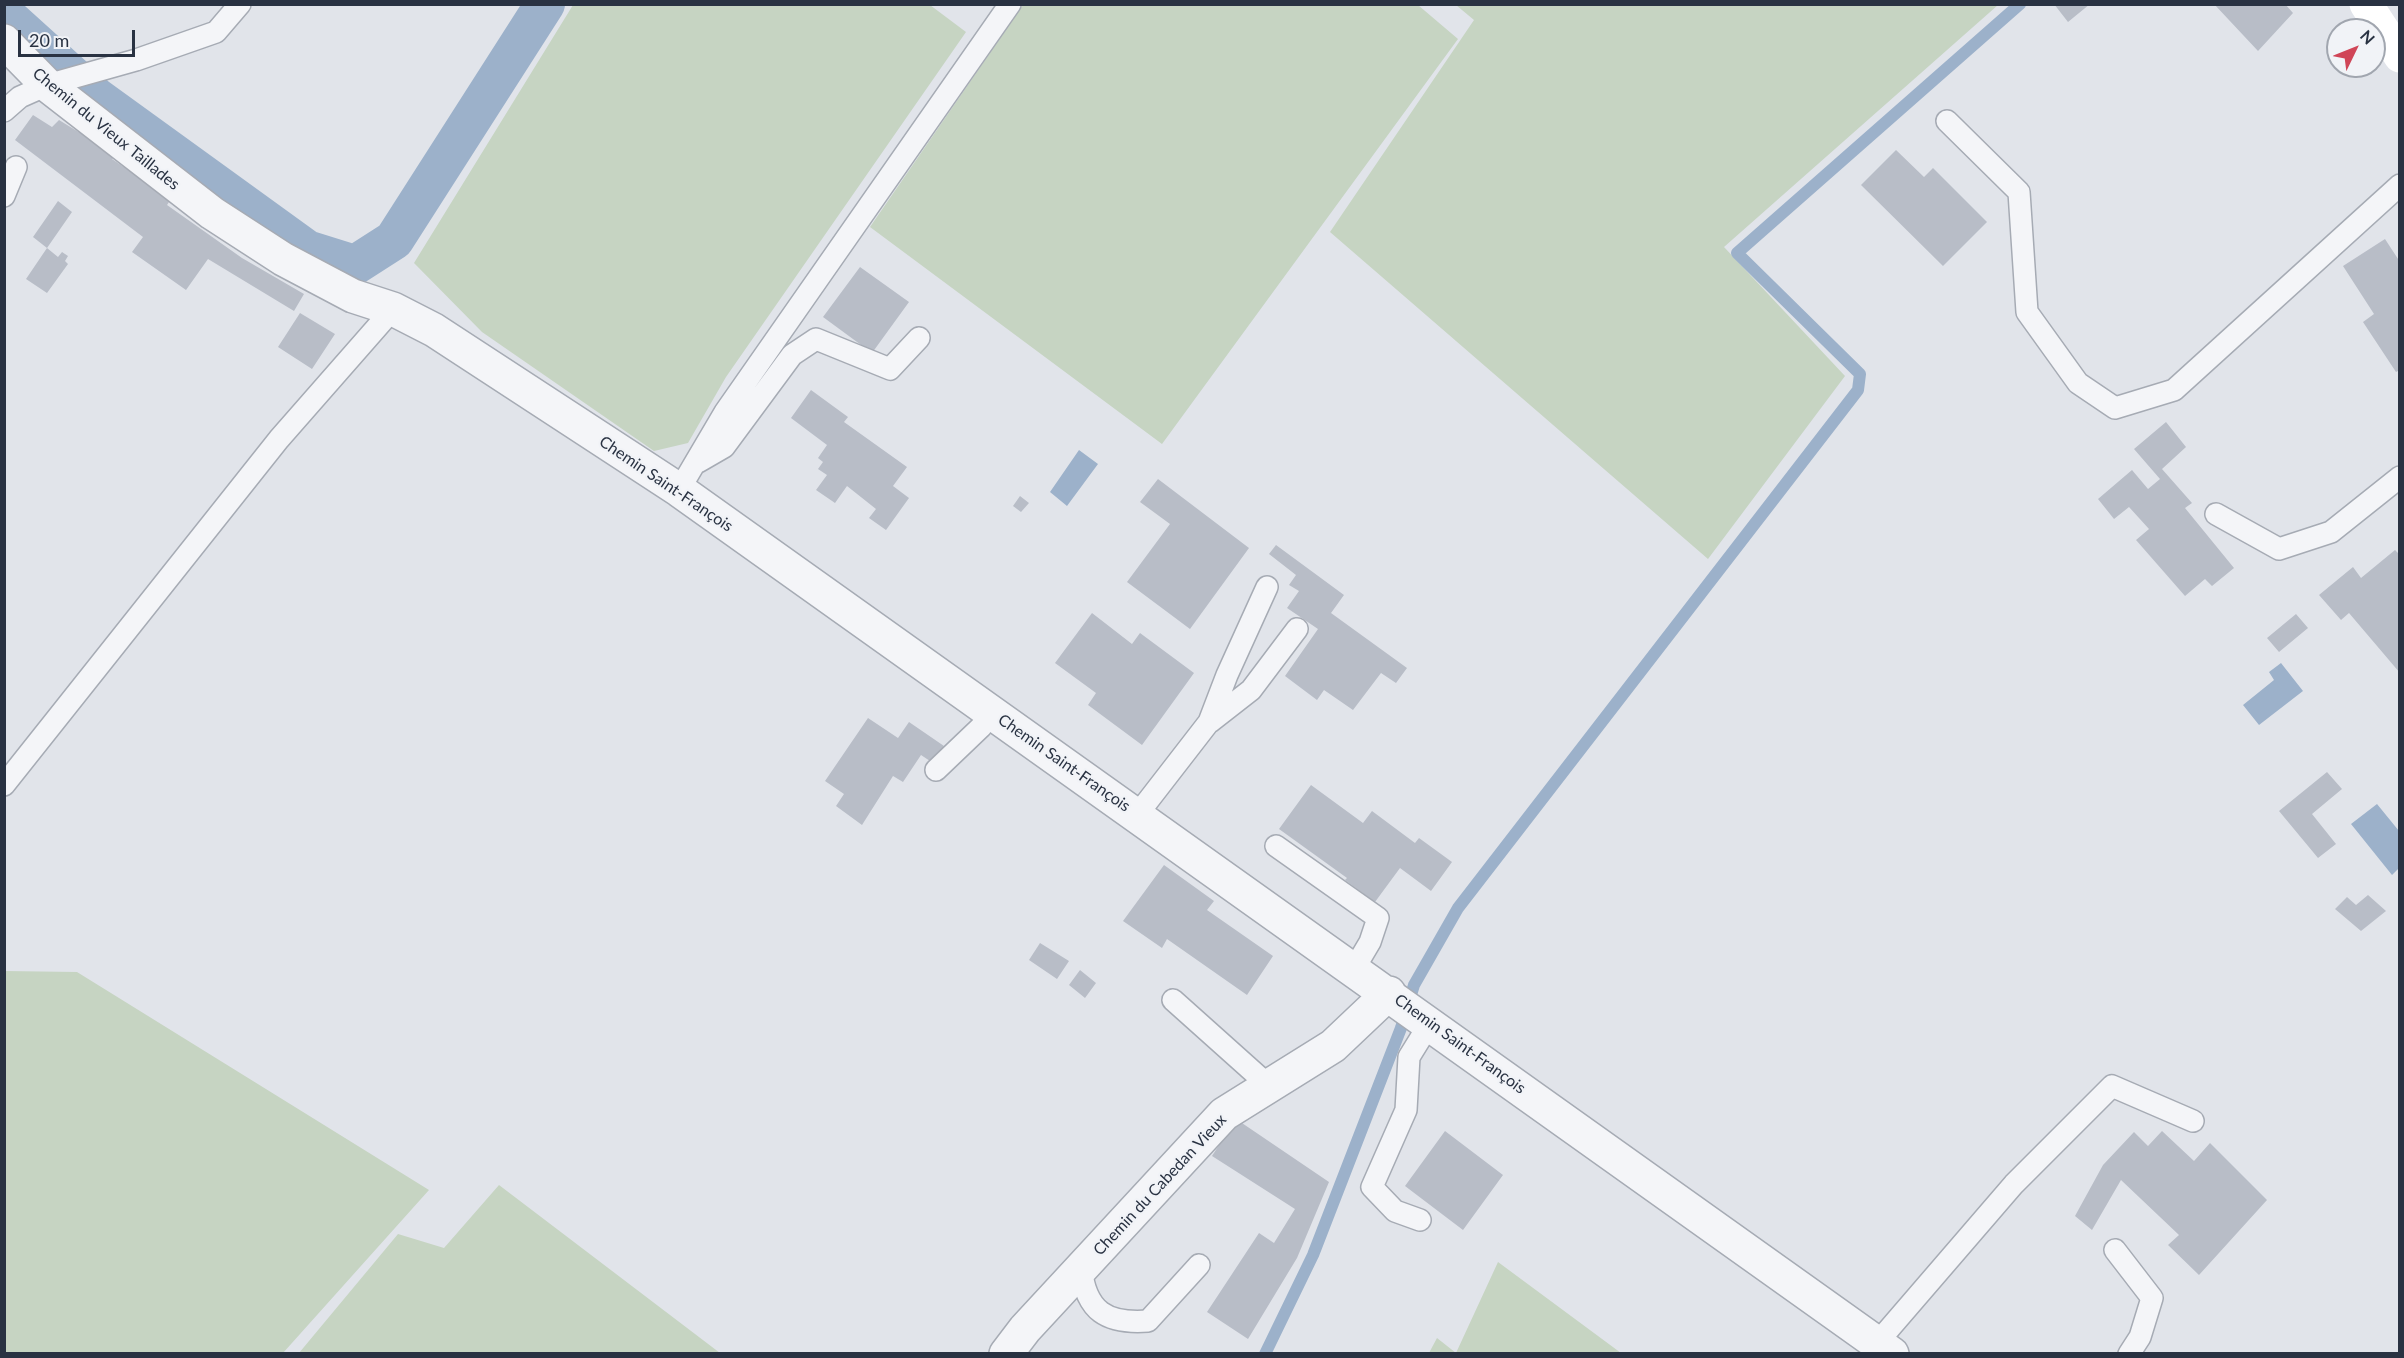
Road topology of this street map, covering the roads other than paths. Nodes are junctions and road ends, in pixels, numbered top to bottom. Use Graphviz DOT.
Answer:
graph roads {
  1 [pos="240,4"];
  2 [pos="1010,4"];
  3 [pos="2366,4"];
  4 [pos="4,41"];
  5 [pos="2400,56"];
  6 [pos="47,85"];
  7 [pos="4,111"];
  8 [pos="1947,121"];
  9 [pos="16,167"];
  10 [pos="2400,186"];
  11 [pos="4,196"];
  12 [pos="212,213"];
  13 [pos="393,309"];
  14 [pos="919,338"];
  15 [pos="687,477"];
  16 [pos="2400,477"];
  17 [pos="2216,514"];
  18 [pos="1267,587"];
  19 [pos="1297,629"];
  20 [pos="992,712"];
  21 [pos="1209,722"];
  22 [pos="936,770"];
  23 [pos="4,785"];
  24 [pos="1137,815"];
  25 [pos="1276,846"];
  26 [pos="1354,969"];
  27 [pos="1391,995"];
  28 [pos="1173,1000"];
  29 [pos="1426,1019"];
  30 [pos="1268,1085"];
  31 [pos="2193,1121"];
  32 [pos="1420,1220"];
  33 [pos="2115,1250"];
  34 [pos="1199,1265"];
  35 [pos="1081,1268"];
  36 [pos="1884,1348"];
  37 [pos="1006,1353"];
  38 [pos="2129,1353"];
  1 -- 6 [label="lane"];
  2 -- 15 [label="lane"];
  3 -- 5 [label="street"];
  4 -- 6 [label="street, Chemin du Vieux Taillades"];
  6 -- 7 [label="lane"];
  6 -- 12 [label="street, Chemin du Vieux Taillades"];
  8 -- 10 [label="lane"];
  9 -- 11 [label="lane"];
  12 -- 13 [label="street, Chemin Saint-François"];
  13 -- 15 [label="street, Chemin Saint-François"];
  13 -- 23 [label="lane"];
  14 -- 15 [label="lane"];
  15 -- 20 [label="street, Chemin Saint-François"];
  16 -- 17 [label="lane"];
  18 -- 21 [label="lane"];
  19 -- 21 [label="lane"];
  20 -- 22 [label="lane"];
  20 -- 24 [label="street, Chemin Saint-François"];
  21 -- 24 [label="lane"];
  24 -- 26 [label="street, Chemin Saint-François"];
  25 -- 26 [label="lane"];
  26 -- 27 [label="street, Chemin Saint-François"];
  27 -- 29 [label="street, Chemin Saint-François"];
  27 -- 30 [label="street, Chemin du Cabedan Vieux"];
  28 -- 30 [label="lane"];
  29 -- 32 [label="lane"];
  29 -- 36 [label="street, Chemin Saint-François"];
  30 -- 35 [label="street, Chemin du Cabedan Vieux"];
  31 -- 36 [label="lane"];
  33 -- 38 [label="lane"];
  34 -- 35 [label="lane"];
  35 -- 37 [label="street, Chemin du Cabedan Vieux"];
}
